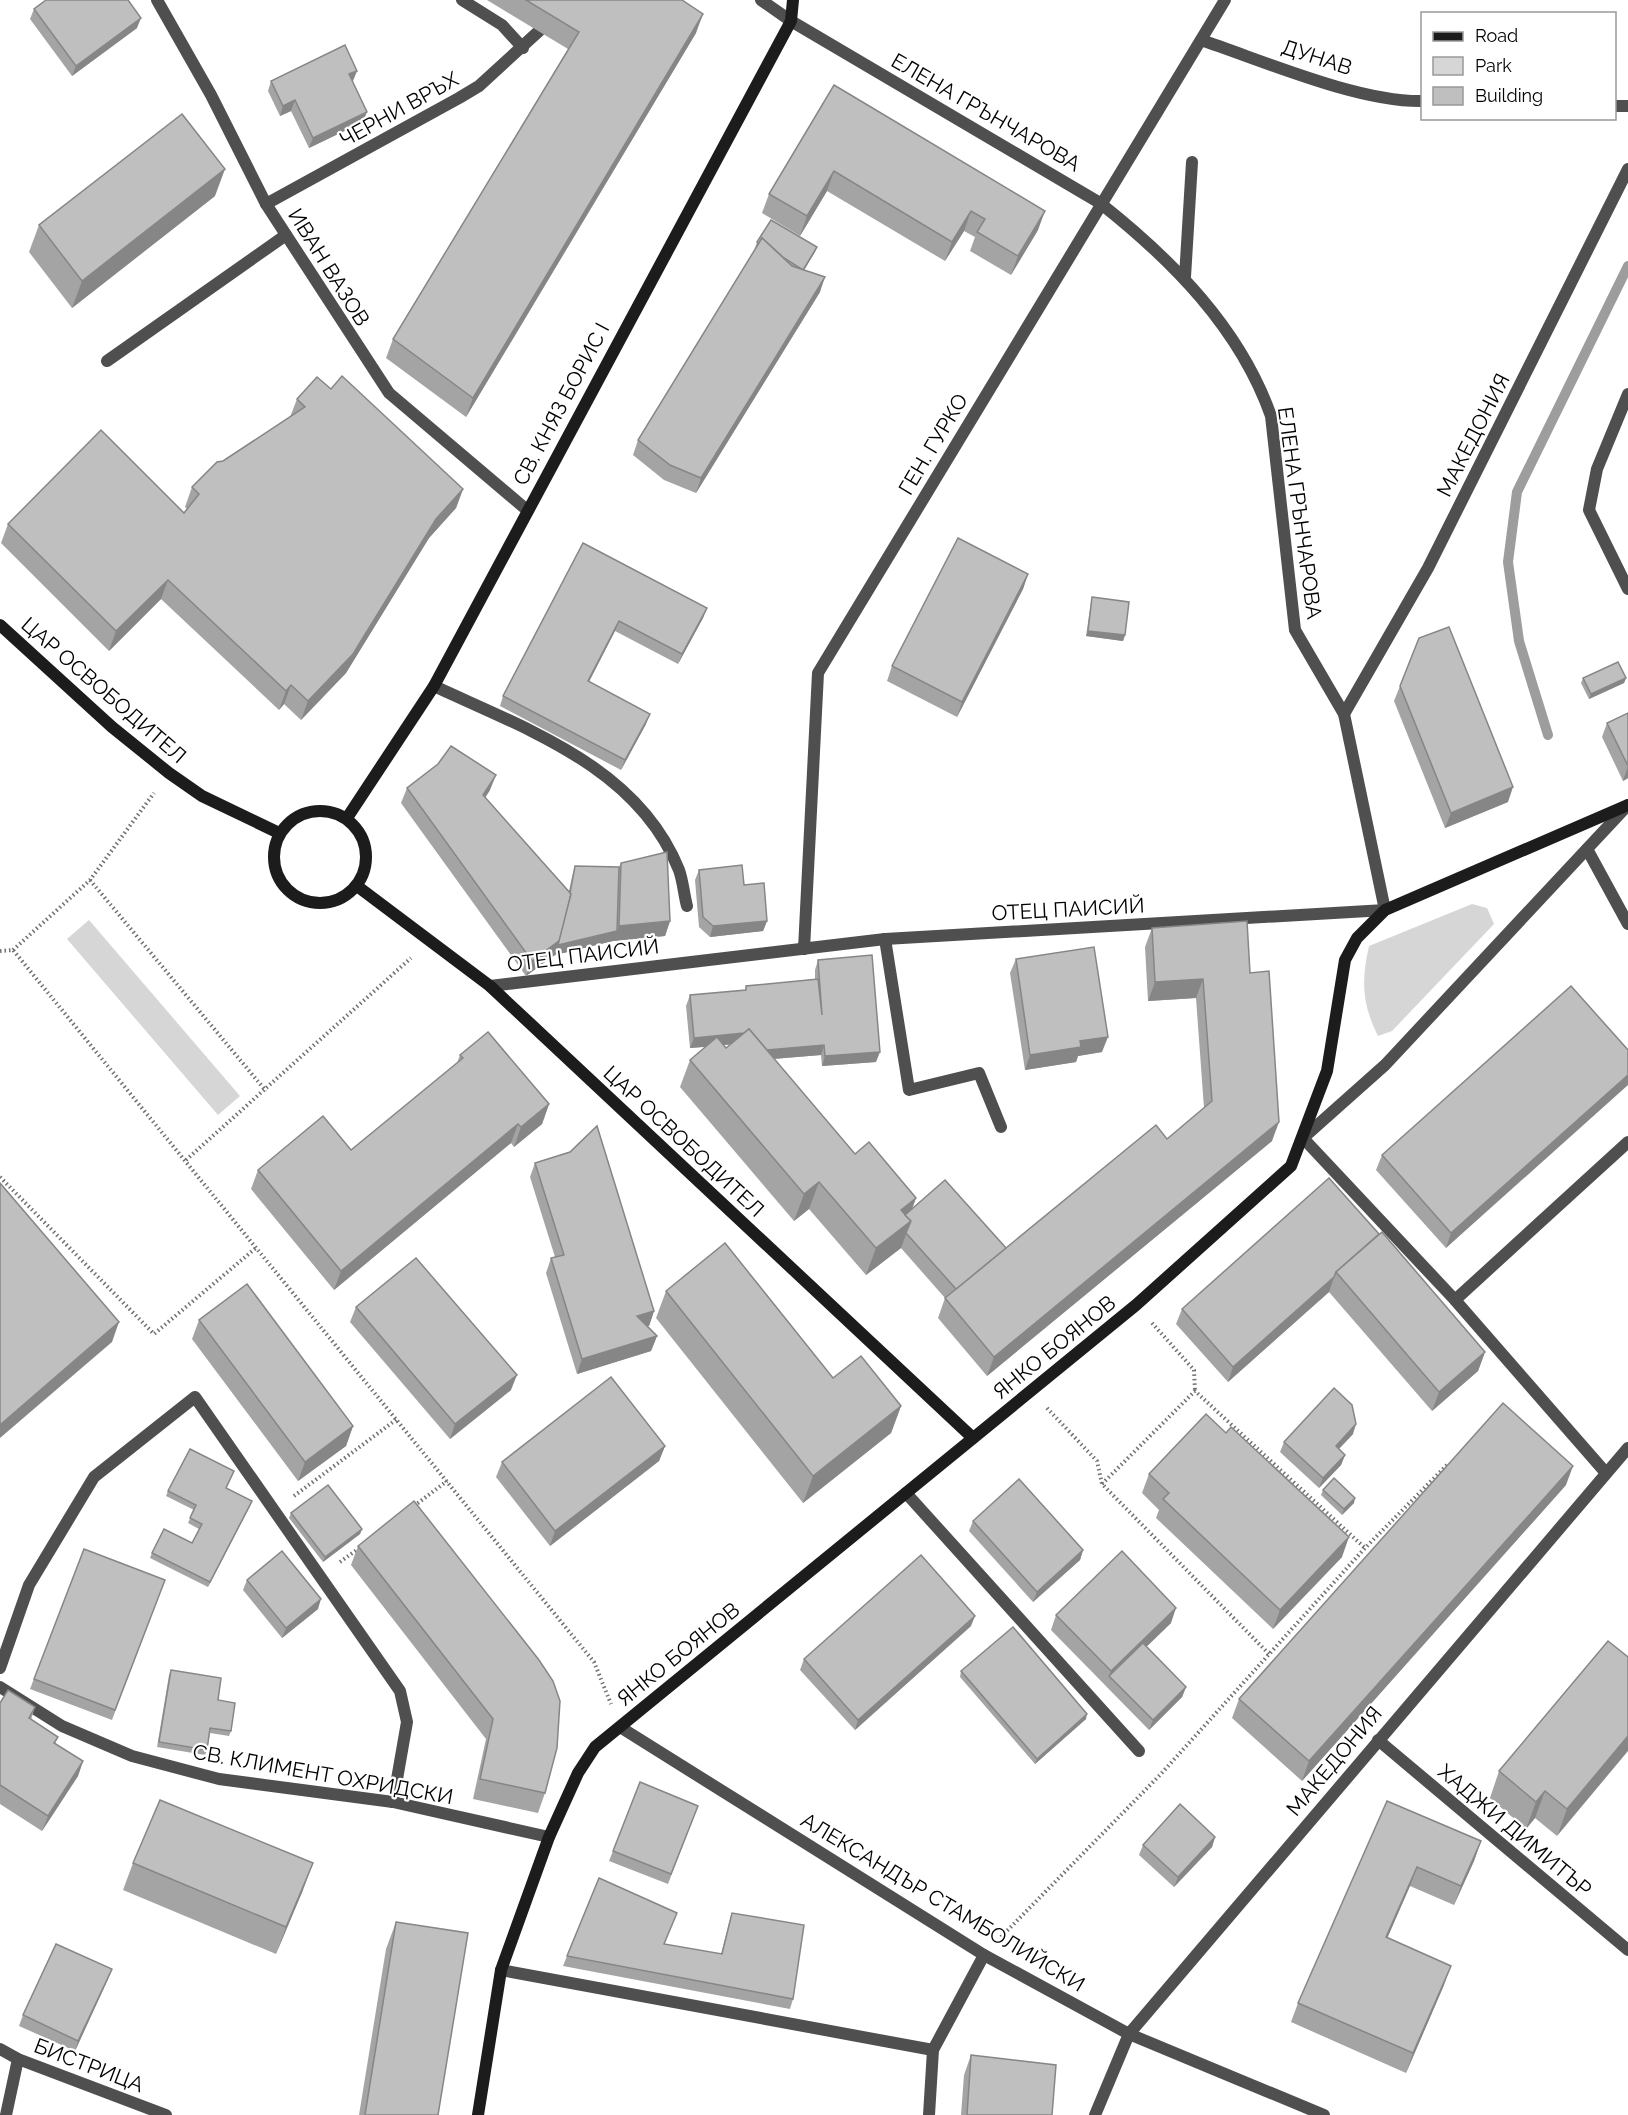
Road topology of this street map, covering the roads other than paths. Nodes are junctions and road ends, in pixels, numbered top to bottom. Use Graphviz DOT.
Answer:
graph roads {
  1 [pos="157,0"];
  2 [pos="462,0"];
  3 [pos="761,0"];
  4 [pos="793,0"];
  5 [pos="1225,0"];
  6 [pos="791,21"];
  7 [pos="539,32"];
  8 [pos="1201,40"];
  9 [pos="523,48"];
  10 [pos="1421,101"];
  11 [pos="1192,162"];
  12 [pos="1628,169"];
  13 [pos="1100,203"];
  14 [pos="266,204"];
  15 [pos="286,236"];
  16 [pos="1185,277"];
  17 [pos="107,361"];
  18 [pos="1628,394"];
  19 [pos="527,510"];
  20 [pos="1628,589"];
  21 [pos="0,626"];
  22 [pos="434,686"];
  23 [pos="1344,714"];
  24 [pos="1628,805"];
  25 [pos="347,818"];
  26 [pos="279,833"];
  27 [pos="1587,849"];
  28 [pos="357,886"];
  29 [pos="687,906"];
  30 [pos="1385,910"];
  31 [pos="1628,924"];
  32 [pos="885,939"];
  33 [pos="804,949"];
  34 [pos="490,986"];
  35 [pos="1001,1127"];
  36 [pos="1303,1138"];
  37 [pos="1628,1142"];
  38 [pos="1455,1300"];
  39 [pos="973,1438"];
  40 [pos="1628,1448"];
  41 [pos="1606,1473"];
  42 [pos="906,1493"];
  43 [pos="0,1668"];
  44 [pos="0,1687"];
  45 [pos="620,1727"];
  46 [pos="1378,1740"];
  47 [pos="1139,1751"];
  48 [pos="393,1802"];
  49 [pos="549,1837"];
  50 [pos="1628,1950"];
  51 [pos="984,1955"];
  52 [pos="501,1970"];
  53 [pos="1129,2034"];
  54 [pos="0,2049"];
  55 [pos="933,2050"];
  56 [pos="18,2059"];
  57 [pos="6,2115"];
  58 [pos="166,2115"];
  59 [pos="478,2115"];
  60 [pos="929,2115"];
  61 [pos="1095,2115"];
  62 [pos="1324,2115"];
  1 -- 14 [label="street, ИВАН ВАЗОВ"];
  2 -- 9 [label="street"];
  3 -- 6 [label="street, ЕЛЕНА ГРЪНЧАРОВА"];
  4 -- 6 [label="main road, СВ. КНЯЗ БОРИС I"];
  5 -- 8 [label="street, ГЕН. ГУРКО"];
  6 -- 13 [label="street, ЕЛЕНА ГРЪНЧАРОВА"];
  6 -- 19 [label="main road, СВ. КНЯЗ БОРИС I"];
  7 -- 9 [label="street, ЧЕРНИ ВРЪХ"];
  8 -- 10 [label="street, ДУНАВ"];
  8 -- 13 [label="street, ГЕН. ГУРКО"];
  9 -- 14 [label="street, ЧЕРНИ ВРЪХ"];
  11 -- 16 [label="street"];
  12 -- 23 [label="street, МАКЕДОНИЯ"];
  13 -- 16 [label="street, ЕЛЕНА ГРЪНЧАРОВА"];
  13 -- 33 [label="street, ГЕН. ГУРКО"];
  14 -- 15 [label="street, ИВАН ВАЗОВ"];
  15 -- 17 [label="street"];
  15 -- 19 [label="street, ИВАН ВАЗОВ"];
  16 -- 23 [label="street, ЕЛЕНА ГРЪНЧАРОВА"];
  18 -- 20 [label="street"];
  19 -- 22 [label="main road, СВ. КНЯЗ БОРИС I"];
  21 -- 26 [label="main road, ЦАР ОСВОБОДИТЕЛ"];
  22 -- 25 [label="main road, СВ. КНЯЗ БОРИС I"];
  22 -- 29 [label="street"];
  23 -- 30 [label="street, ЕЛЕНА ГРЪНЧАРОВА"];
  24 -- 27 [label="street"];
  24 -- 30 [label="main road, ОТЕЦ ПАИСИЙ"];
  25 -- 26 [label="main road"];
  25 -- 28 [label="main road"];
  26 -- 28 [label="main road"];
  27 -- 31 [label="street"];
  27 -- 36 [label="street"];
  28 -- 34 [label="main road, ЦАР ОСВОБОДИТЕЛ"];
  30 -- 32 [label="street, ОТЕЦ ПАИСИЙ"];
  30 -- 36 [label="main road, ЯНКО БОЯНОВ"];
  32 -- 33 [label="street, ОТЕЦ ПАИСИЙ"];
  32 -- 35 [label="street"];
  33 -- 34 [label="street, ОТЕЦ ПАИСИЙ"];
  34 -- 39 [label="main road, ЦАР ОСВОБОДИТЕЛ"];
  36 -- 38 [label="street"];
  36 -- 39 [label="main road, ЯНКО БОЯНОВ"];
  37 -- 38 [label="street"];
  38 -- 41 [label="street"];
  39 -- 42 [label="main road, ЯНКО БОЯНОВ"];
  40 -- 41 [label="street, МАКЕДОНИЯ"];
  41 -- 46 [label="street, МАКЕДОНИЯ"];
  42 -- 45 [label="main road, ЯНКО БОЯНОВ"];
  42 -- 47 [label="street"];
  43 -- 48 [label="street"];
  44 -- 48 [label="street, СВ. КЛИМЕНТ ОХРИДСКИ"];
  45 -- 49 [label="main road, ЯНКО БОЯНОВ"];
  45 -- 51 [label="street, АЛЕКСАНДЪР СТАМБОЛИЙСКИ"];
  46 -- 50 [label="street, ХАДЖИ ДИМИТЪР"];
  46 -- 53 [label="street, МАКЕДОНИЯ"];
  48 -- 49 [label="street, СВ. КЛИМЕНТ ОХРИДСКИ"];
  49 -- 52 [label="main road, ЯНКО БОЯНОВ"];
  51 -- 53 [label="street, АЛЕКСАНДЪР СТАМБОЛИЙСКИ"];
  51 -- 55 [label="street"];
  52 -- 55 [label="street"];
  52 -- 59 [label="main road, ЯНКО БОЯНОВ"];
  53 -- 61 [label="street, МАКЕДОНИЯ"];
  53 -- 62 [label="street, АЛЕКСАНДЪР СТАМБОЛИЙСКИ"];
  54 -- 56 [label="street, БИСТРИЦА"];
  55 -- 60 [label="street"];
  56 -- 57 [label="street"];
  56 -- 58 [label="street, БИСТРИЦА"];
}
